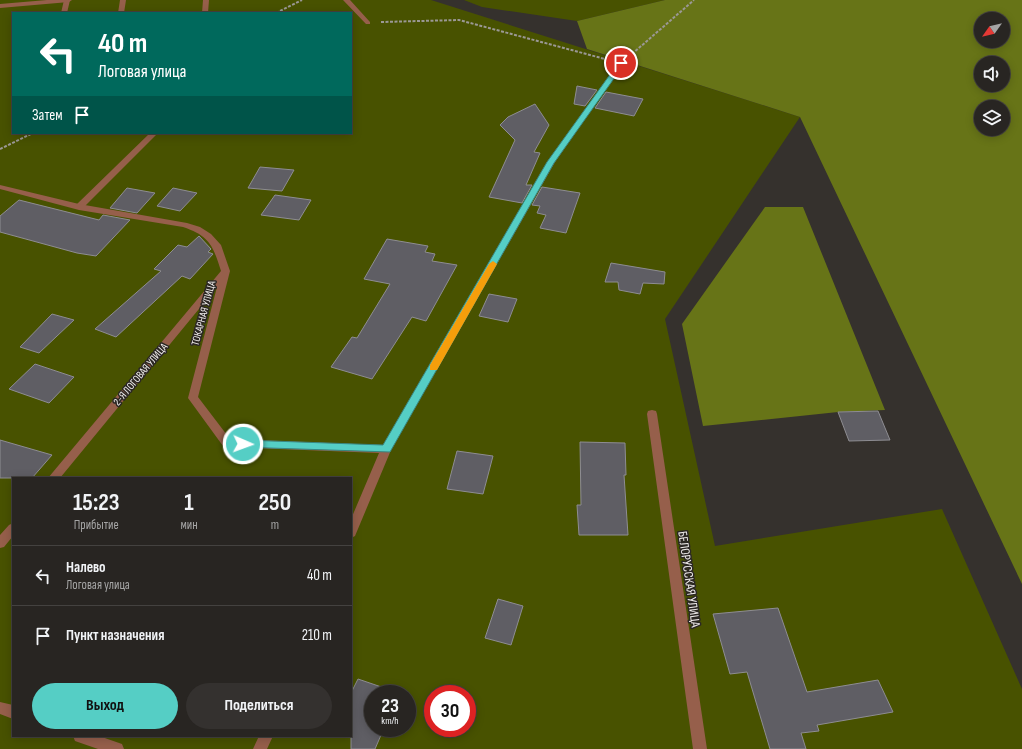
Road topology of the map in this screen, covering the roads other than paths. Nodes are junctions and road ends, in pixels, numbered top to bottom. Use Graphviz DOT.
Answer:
graph roads {
  1 [pos="67,0"];
  2 [pos="123,0"];
  3 [pos="206,0"];
  4 [pos="346,0"];
  5 [pos="0,6"];
  6 [pos="64,12"];
  7 [pos="121,12"];
  8 [pos="205,12"];
  9 [pos="368,23"];
  10 [pos="621,63"];
  11 [pos="153,134"];
  12 [pos="0,187"];
  13 [pos="79,207"];
  14 [pos="226,271"];
  15 [pos="652,414"];
  16 [pos="386,449"];
  17 [pos="55,477"];
  18 [pos="12,529"];
  19 [pos="352,531"];
  20 [pos="0,543"];
  21 [pos="0,708"];
  22 [pos="12,712"];
  23 [pos="83,737"];
  24 [pos="266,737"];
  25 [pos="117,749"];
  26 [pos="260,749"];
  27 [pos="700,749"];
  1 -- 5 [label="street"];
  1 -- 6 [label="street"];
  2 -- 7 [label="street"];
  3 -- 8 [label="street"];
  4 -- 9 [label="street"];
  10 -- 16 [label="street"];
  11 -- 13 [label="street"];
  12 -- 13 [label="street, ТОКАРНАЯ УЛИЦА"];
  13 -- 14 [label="street, ТОКАРНАЯ УЛИЦА"];
  14 -- 16 [label="street, ТОКАРНАЯ УЛИЦА"];
  14 -- 17 [label="street, 2-Я ЛОГОВАЯ УЛИЦА"];
  15 -- 27 [label="street, БЕЛОРУССКАЯ УЛИЦА"];
  16 -- 19 [label="street"];
  18 -- 20 [label="street"];
  21 -- 22 [label="street"];
  23 -- 25 [label="street"];
  24 -- 26 [label="street"];
}
